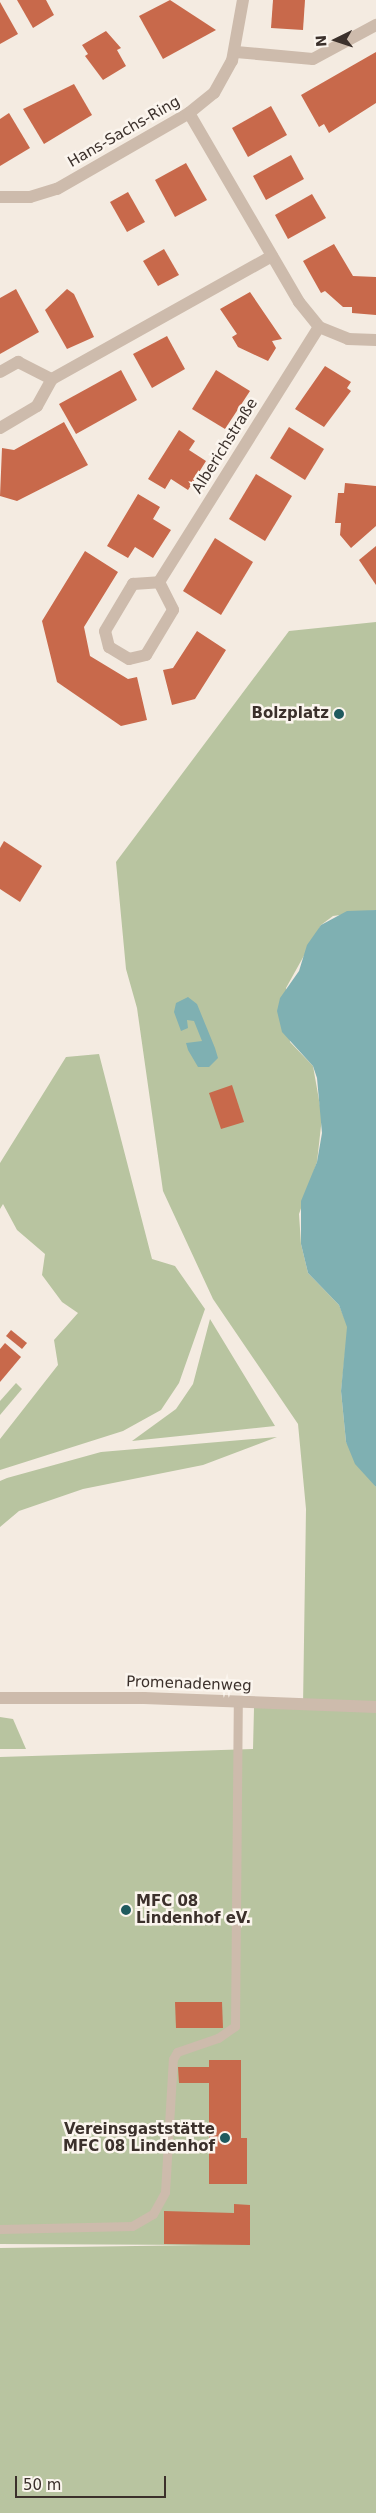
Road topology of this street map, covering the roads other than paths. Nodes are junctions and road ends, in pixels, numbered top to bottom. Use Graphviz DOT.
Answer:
graph roads {
  1 [pos="243,0"];
  2 [pos="376,26"];
  3 [pos="236,52"];
  4 [pos="189,114"];
  5 [pos="0,197"];
  6 [pos="272,256"];
  7 [pos="319,327"];
  8 [pos="376,340"];
  9 [pos="0,372"];
  10 [pos="52,380"];
  11 [pos="0,428"];
  12 [pos="159,582"];
  13 [pos="0,1698"];
  14 [pos="238,1701"];
  15 [pos="376,1707"];
  16 [pos="0,2229"];
  1 -- 3 [label="street, Hans-Sachs-Ring"];
  2 -- 3 [label="street"];
  3 -- 4 [label="street, Hans-Sachs-Ring"];
  4 -- 5 [label="street, Hans-Sachs-Ring"];
  4 -- 6 [label="street"];
  6 -- 7 [label="street"];
  6 -- 10 [label="street"];
  7 -- 8 [label="street"];
  7 -- 12 [label="street, Alberichstraße"];
  9 -- 10 [label="street"];
  10 -- 11 [label="street"];
  12 -- 12 [label="street"];
  13 -- 14 [label="street, Promenadenweg"];
  14 -- 15 [label="street, Promenadenweg"];
  14 -- 16 [label="lane"];
}
